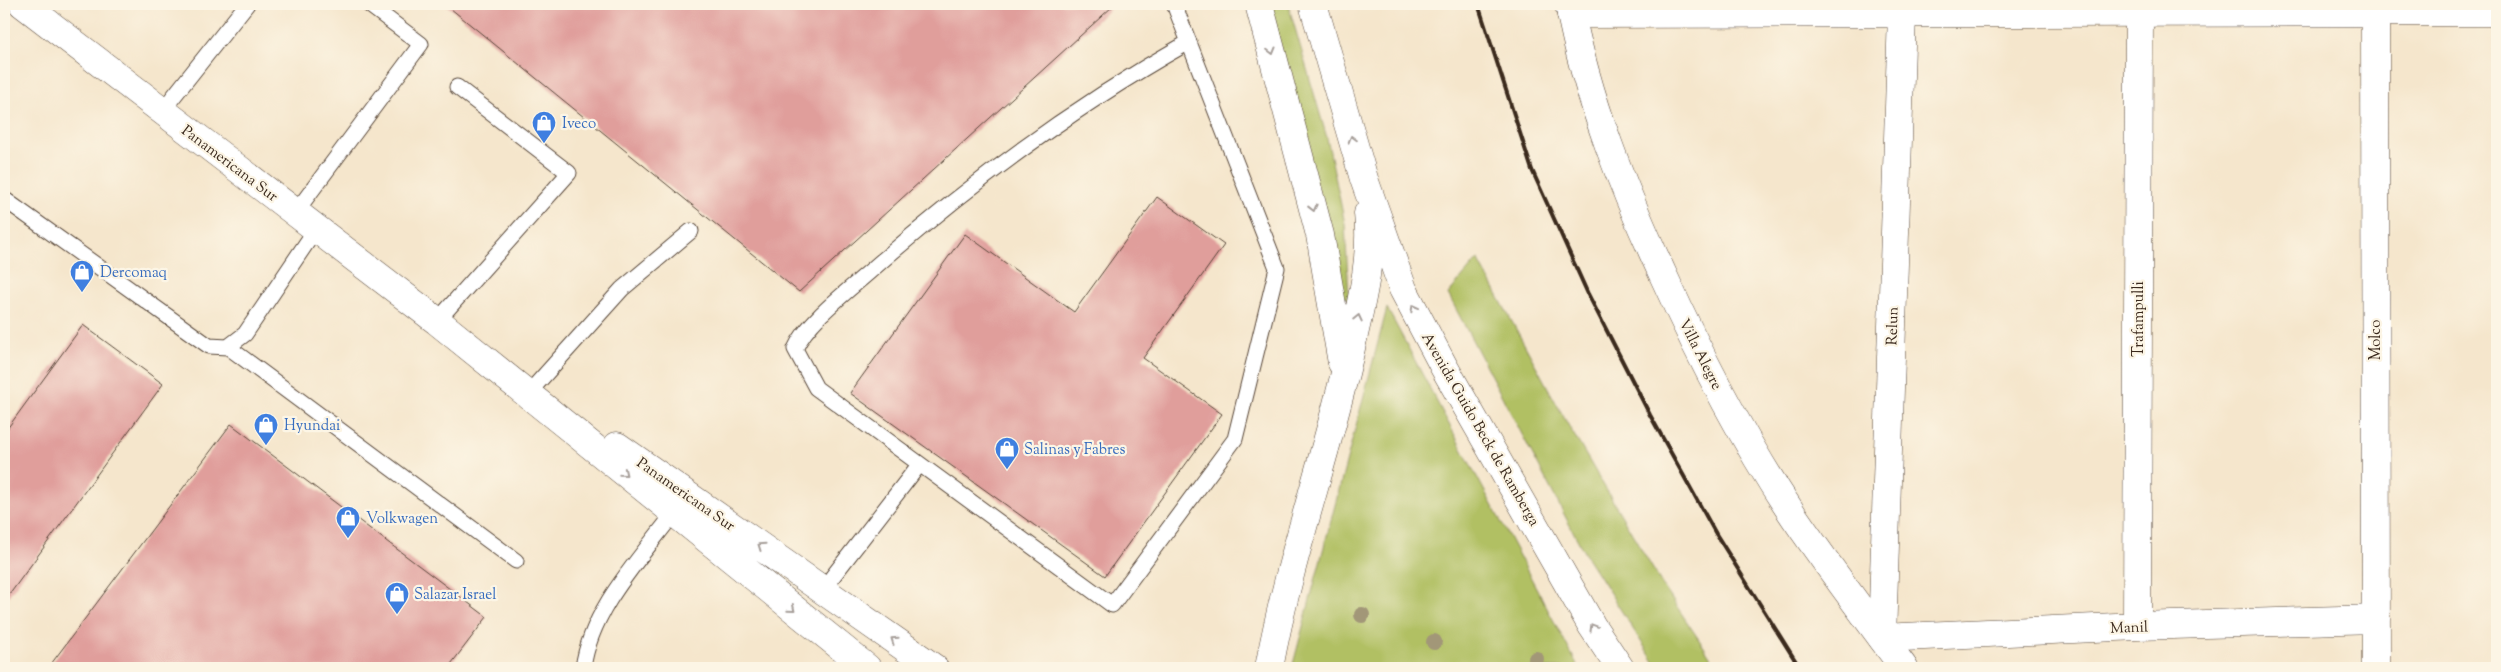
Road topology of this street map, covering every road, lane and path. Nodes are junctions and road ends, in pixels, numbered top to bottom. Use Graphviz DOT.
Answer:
graph roads {
  1 [pos="23,4"];
  2 [pos="247,4"];
  3 [pos="368,4"];
  4 [pos="1174,4"];
  5 [pos="1259,4"];
  6 [pos="1312,4"];
  7 [pos="1570,9"];
  8 [pos="2375,12"];
  9 [pos="2497,12"];
  10 [pos="2139,13"];
  11 [pos="1902,14"];
  12 [pos="1189,42"];
  13 [pos="457,87"];
  14 [pos="162,111"];
  15 [pos="1364,179"];
  16 [pos="4,199"];
  17 [pos="295,213"];
  18 [pos="316,229"];
  19 [pos="691,230"];
  20 [pos="437,321"];
  21 [pos="228,348"];
  22 [pos="1343,382"];
  23 [pos="533,388"];
  24 [pos="919,465"];
  25 [pos="674,514"];
  26 [pos="516,562"];
  27 [pos="823,589"];
  28 [pos="2376,619"];
  29 [pos="2137,626"];
  30 [pos="1882,638"];
  31 [pos="583,668"];
  32 [pos="867,668"];
  33 [pos="934,668"];
  34 [pos="1269,668"];
  35 [pos="1620,668"];
  36 [pos="1904,668"];
  37 [pos="2376,668"];
  1 -- 14 [label="main road, Panamericana Sur"];
  2 -- 14 [label="lane"];
  3 -- 17 [label="lane"];
  4 -- 12 [label="lane"];
  5 -- 22 [label="main road, Avenida Guido Beck de Ramberga, one-way"];
  15 -- 6 [label="main road, Avenida Guido Beck de Ramberga, one-way"];
  7 -- 11 [label="main road"];
  7 -- 30 [label="main road, Villa Alegre"];
  8 -- 9 [label="main road"];
  8 -- 10 [label="main road"];
  8 -- 28 [label="main road, Molco"];
  10 -- 11 [label="main road"];
  10 -- 29 [label="main road, Trafampulli"];
  11 -- 30 [label="main road, Relun"];
  12 -- 24 [label="lane"];
  12 -- 24 [label="lane"];
  13 -- 20 [label="lane"];
  14 -- 17 [label="main road, Panamericana Sur"];
  22 -- 15 [label="main road, Avenida Guido Beck de Ramberga, one-way"];
  35 -- 15 [label="main road, Avenida Guido Beck de Ramberga, one-way"];
  16 -- 21 [label="lane"];
  17 -- 18 [label="main road, Panamericana Sur"];
  18 -- 20 [label="main road, Panamericana Sur"];
  18 -- 21 [label="lane"];
  19 -- 23 [label="lane"];
  20 -- 23 [label="main road, Panamericana Sur"];
  20 -- 25 [label="main road, Panamericana Sur, one-way"];
  21 -- 26 [label="lane"];
  22 -- 34 [label="main road, Avenida Guido Beck de Ramberga"];
  27 -- 23 [label="main road, Panamericana Sur, one-way"];
  24 -- 27 [label="lane"];
  25 -- 31 [label="lane"];
  25 -- 32 [label="main road, Panamericana Sur, one-way"];
  33 -- 27 [label="main road, Panamericana Sur, one-way"];
  28 -- 29 [label="main road, Manil"];
  28 -- 37 [label="main road, Molco"];
  29 -- 30 [label="main road, Manil"];
  30 -- 36 [label="main road, Villa Alegre"];
}
